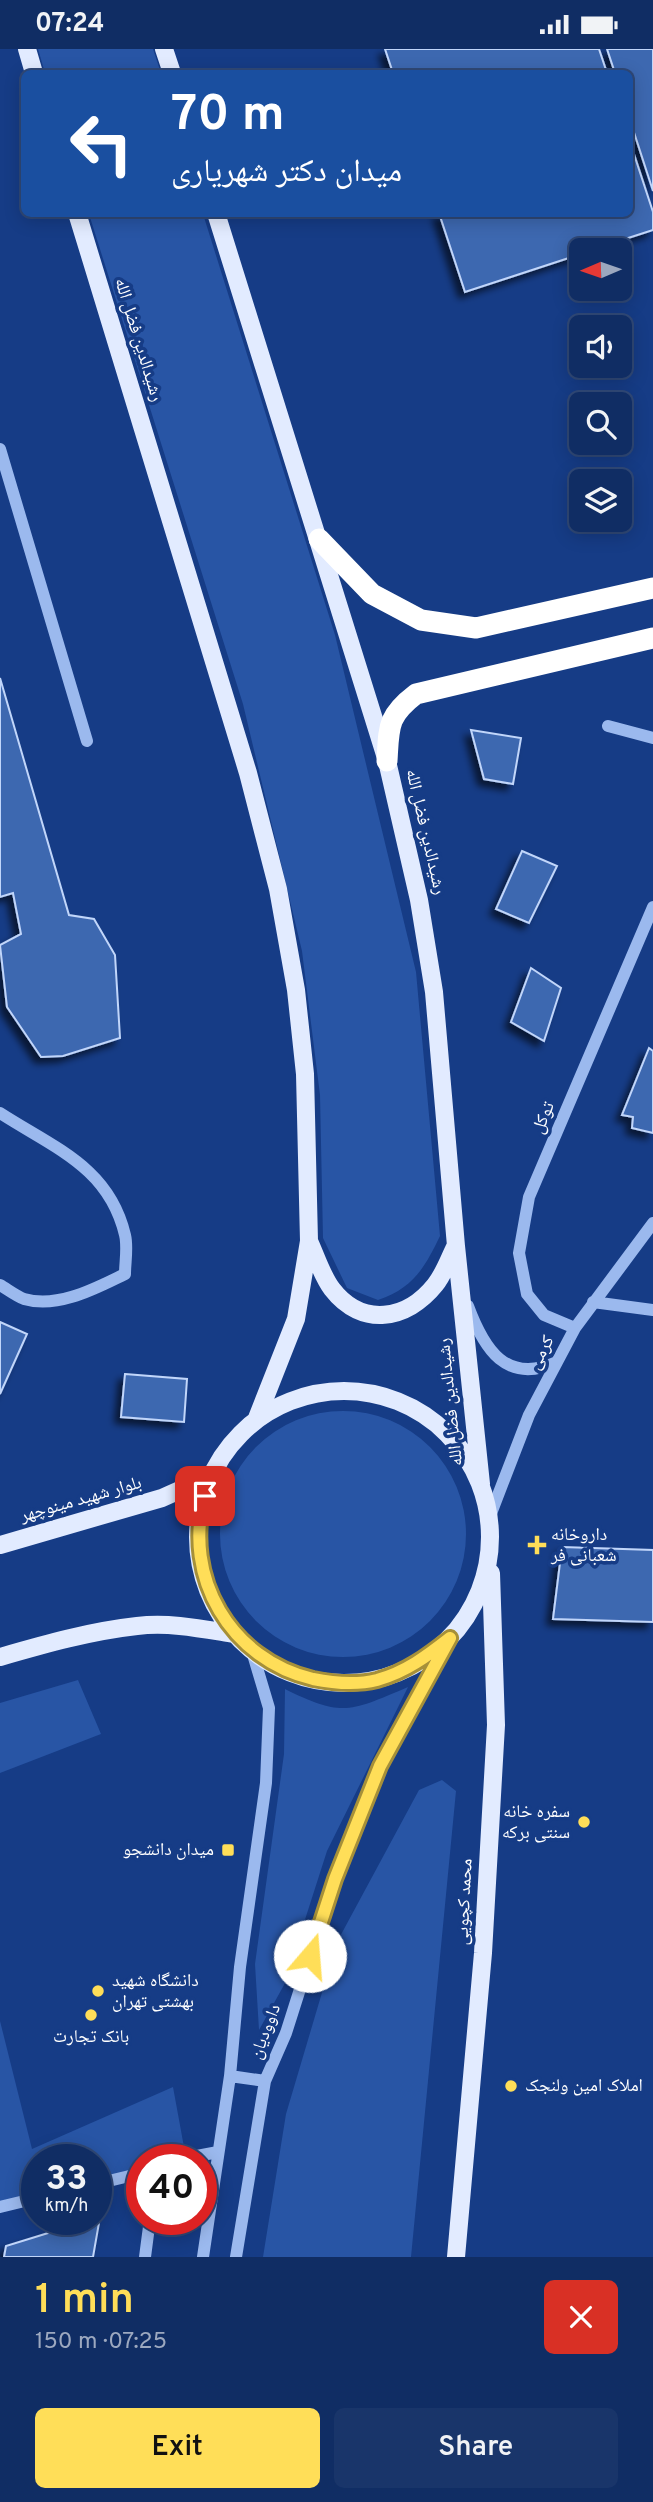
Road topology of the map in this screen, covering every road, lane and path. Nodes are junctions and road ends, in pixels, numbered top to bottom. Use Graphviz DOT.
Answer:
graph roads {
  1 [pos="27,49"];
  2 [pos="164,49"];
  3 [pos="33,70"];
  4 [pos="171,70"];
  5 [pos="78,217"];
  6 [pos="217,217"];
  7 [pos="0,449"];
  8 [pos="5,481"];
  9 [pos="319,539"];
  10 [pos="653,588"];
  11 [pos="653,638"];
  12 [pos="608,726"];
  13 [pos="653,739"];
  14 [pos="88,741"];
  15 [pos="387,761"];
  16 [pos="653,907"];
  17 [pos="0,1113"];
  18 [pos="653,1223"];
  19 [pos="309,1241"];
  20 [pos="456,1246"];
  21 [pos="0,1285"];
  22 [pos="460,1286"];
  23 [pos="593,1302"];
  24 [pos="653,1310"];
  25 [pos="575,1328"];
  26 [pos="557,1362"];
  27 [pos="257,1417"];
  28 [pos="211,1476"];
  29 [pos="481,1484"];
  30 [pos="490,1516"];
  31 [pos="0,1545"];
  32 [pos="490,1549"];
  33 [pos="234,1634"];
  34 [pos="450,1638"];
  35 [pos="252,1651"];
  36 [pos="0,1657"];
  37 [pos="230,2076"];
  38 [pos="265,2081"];
  39 [pos="218,2152"];
  40 [pos="21,2202"];
  41 [pos="0,2207"];
  42 [pos="148,2235"];
  43 [pos="145,2257"];
  44 [pos="203,2257"];
  45 [pos="236,2257"];
  46 [pos="456,2257"];
  1 -- 3 [label="main road"];
  2 -- 4 [label="main road"];
  5 -- 19 [label="main road, رشیدالدین فضل الله"];
  6 -- 9 [label="main road, رشیدالدین فضل الله"];
  7 -- 8 [label="street"];
  8 -- 14 [label="street"];
  9 -- 10 [label="highway"];
  9 -- 15 [label="main road, رشیدالدین فضل الله"];
  11 -- 15 [label="highway"];
  12 -- 13 [label="street"];
  15 -- 20 [label="main road, رشیدالدین فضل الله"];
  16 -- 25 [label="street, توکل"];
  17 -- 21 [label="street"];
  18 -- 23 [label="street, کرمی"];
  19 -- 20 [label="main road"];
  19 -- 27 [label="main road, رشیدالدین فضل الله"];
  20 -- 22 [label="main road, رشیدالدین فضل الله"];
  22 -- 26 [label="street"];
  22 -- 29 [label="main road, رشیدالدین فضل الله"];
  23 -- 24 [label="street"];
  23 -- 25 [label="street, کرمی"];
  25 -- 26 [label="street, کرمی"];
  26 -- 30 [label="street, کرمی"];
  27 -- 28 [label="main road"];
  27 -- 29 [label="main road"];
  28 -- 31 [label="main road, بلوار شهید مینوچهر"];
  28 -- 33 [label="main road"];
  29 -- 30 [label="main road"];
  30 -- 32 [label="main road"];
  32 -- 34 [label="main road"];
  32 -- 46 [label="main road, محمد کچویی"];
  33 -- 35 [label="main road"];
  33 -- 36 [label="main road"];
  34 -- 35 [label="main road"];
  34 -- 38 [label="street, داوودیان"];
  35 -- 37 [label="street, داوودیان"];
  37 -- 38 [label="street"];
  37 -- 39 [label="street, داوودیان"];
  38 -- 45 [label="street, داوودیان"];
  39 -- 44 [label="street, داوودیان"];
  40 -- 41 [label="street"];
  42 -- 43 [label="street"];
}
